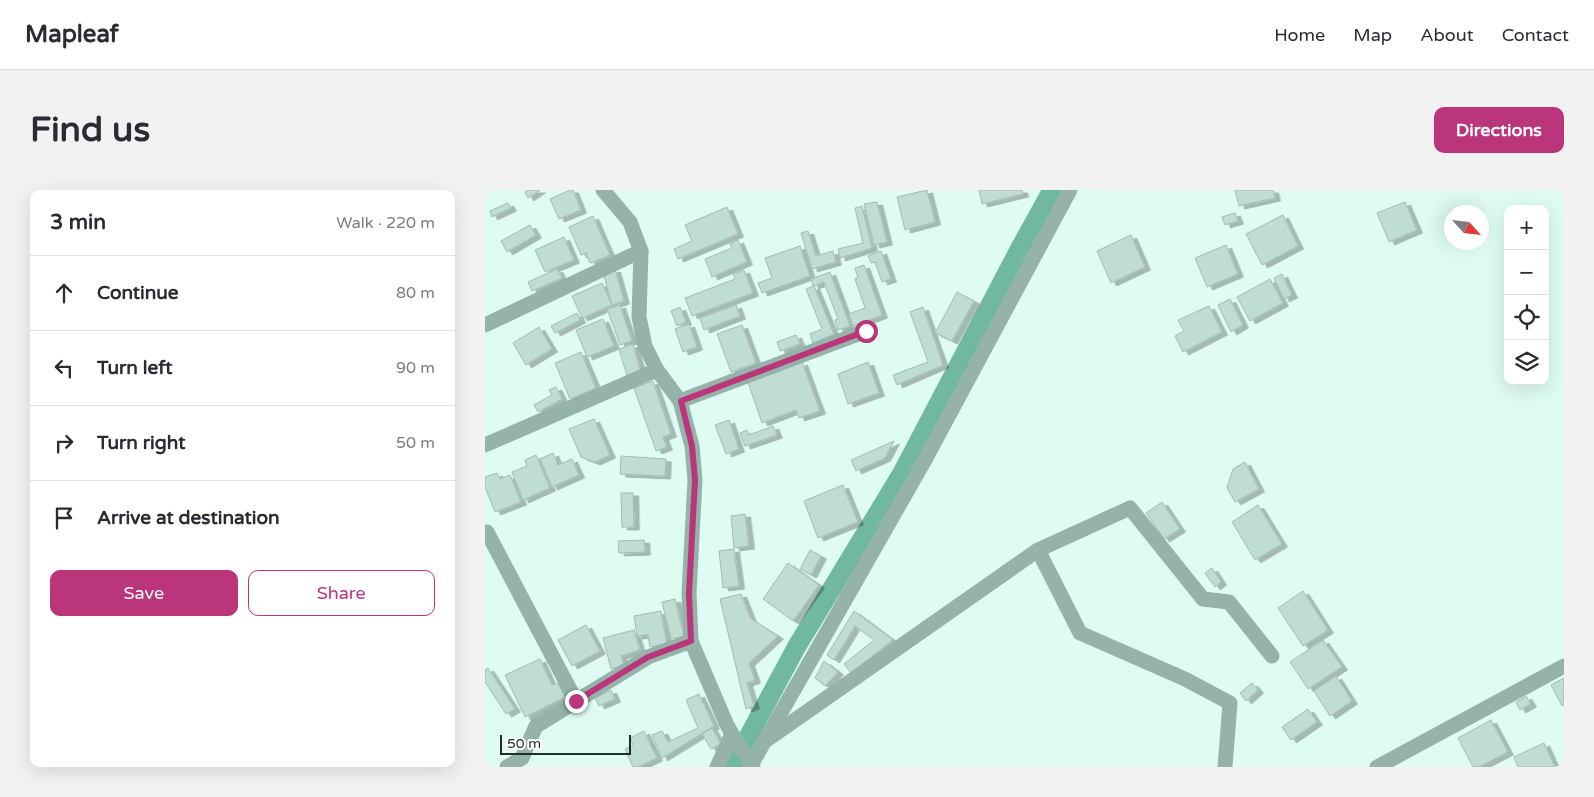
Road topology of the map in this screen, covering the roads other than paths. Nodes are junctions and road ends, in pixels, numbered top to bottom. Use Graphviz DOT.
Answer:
graph roads {
  1 [pos="603,190"];
  2 [pos="1070,190"];
  3 [pos="641,251"];
  4 [pos="485,325"];
  5 [pos="866,331"];
  6 [pos="657,370"];
  7 [pos="681,401"];
  8 [pos="485,445"];
  9 [pos="487,532"];
  10 [pos="1038,550"];
  11 [pos="691,641"];
  12 [pos="1272,656"];
  13 [pos="1564,666"];
  14 [pos="576,701"];
  15 [pos="734,739"];
  16 [pos="765,741"];
  17 [pos="751,763"];
  18 [pos="507,767"];
  19 [pos="717,767"];
  20 [pos="1225,767"];
  21 [pos="1377,767"];
  1 -- 3 [label="street"];
  2 -- 16 [label="street"];
  3 -- 4 [label="street"];
  3 -- 6 [label="street"];
  5 -- 7 [label="street"];
  6 -- 7 [label="street"];
  6 -- 8 [label="street"];
  7 -- 11 [label="street"];
  9 -- 14 [label="street"];
  10 -- 12 [label="street"];
  10 -- 16 [label="street"];
  10 -- 20 [label="street"];
  11 -- 14 [label="street"];
  11 -- 15 [label="street"];
  13 -- 21 [label="street"];
  14 -- 18 [label="street"];
  15 -- 17 [label="street"];
  15 -- 19 [label="street"];
  16 -- 17 [label="street"];
}
